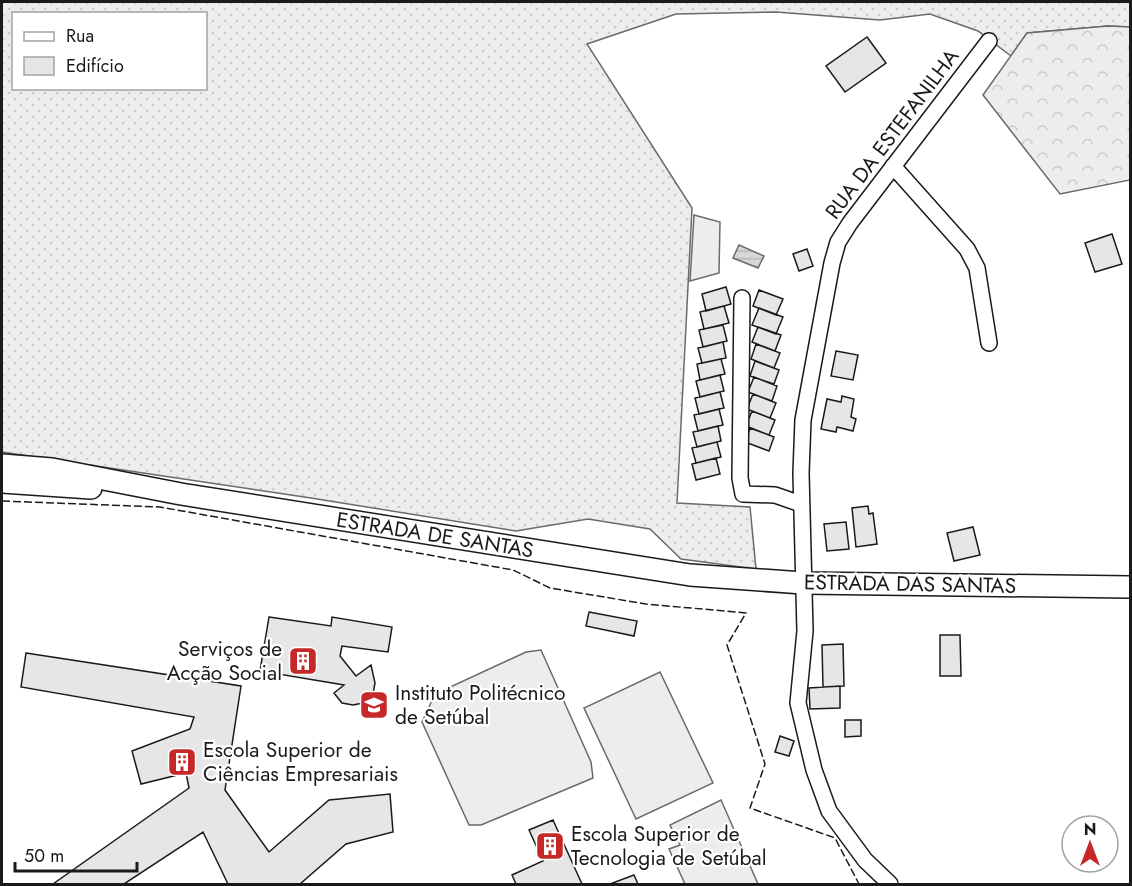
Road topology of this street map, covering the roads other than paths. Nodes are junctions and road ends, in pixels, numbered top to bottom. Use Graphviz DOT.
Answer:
graph roads {
  1 [pos="989,41"];
  2 [pos="893,166"];
  3 [pos="742,298"];
  4 [pos="989,343"];
  5 [pos="2,465"];
  6 [pos="2,482"];
  7 [pos="181,494"];
  8 [pos="801,504"];
  9 [pos="690,575"];
  10 [pos="803,583"];
  11 [pos="1131,587"];
  12 [pos="890,885"];
  1 -- 2 [label="street, RUA DA ESTEFANILHA"];
  2 -- 4 [label="street"];
  2 -- 8 [label="street, RUA DA ESTEFANILHA"];
  3 -- 8 [label="street"];
  5 -- 7 [label="main road, ESTRADA DE SANTAS"];
  6 -- 7 [label="main road, ESTRADA DE SANTAS"];
  7 -- 9 [label="main road, ESTRADA DE SANTAS"];
  8 -- 10 [label="street, RUA DA ESTEFANILHA"];
  9 -- 10 [label="main road, ESTRADA DAS SANTAS"];
  10 -- 11 [label="main road, ESTRADA DAS SANTAS"];
  10 -- 12 [label="street, RUA DA ESTEFANILHA"];
}
